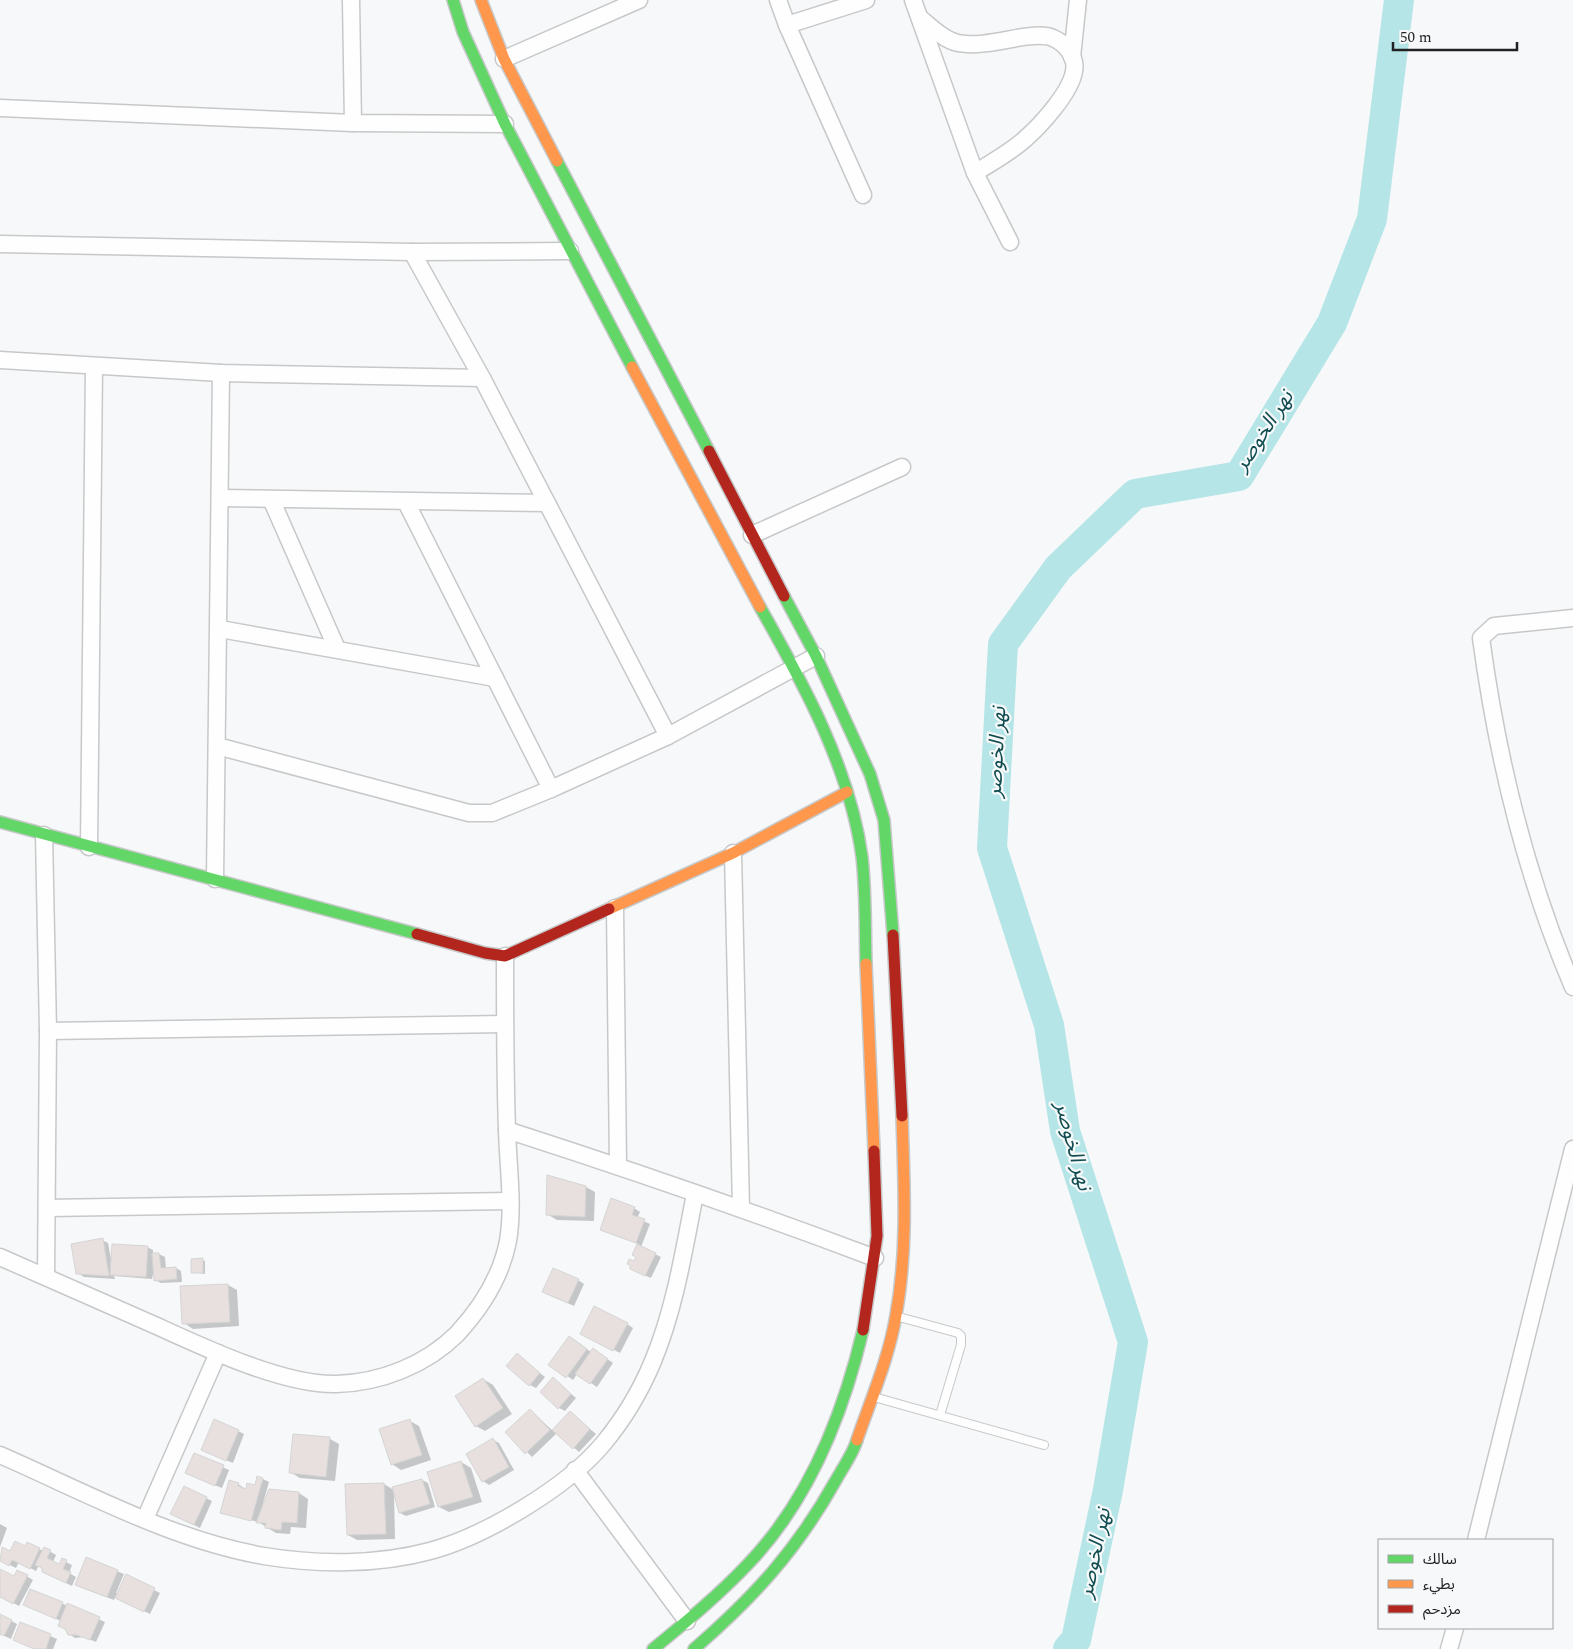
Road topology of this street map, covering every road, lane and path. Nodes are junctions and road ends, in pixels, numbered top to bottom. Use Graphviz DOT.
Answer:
graph roads {
  1 [pos="351,0"];
  2 [pos="453,0"];
  3 [pos="481,0"];
  4 [pos="639,0"];
  5 [pos="778,0"];
  6 [pos="866,0"];
  7 [pos="914,0"];
  8 [pos="1078,0"];
  9 [pos="920,18"];
  10 [pos="787,25"];
  11 [pos="1072,57"];
  12 [pos="504,59"];
  13 [pos="0,108"];
  14 [pos="353,123"];
  15 [pos="505,124"];
  16 [pos="975,173"];
  17 [pos="863,195"];
  18 [pos="1010,242"];
  19 [pos="0,244"];
  20 [pos="570,251"];
  21 [pos="412,252"];
  22 [pos="0,360"];
  23 [pos="94,367"];
  24 [pos="220,372"];
  25 [pos="482,378"];
  26 [pos="902,467"];
  27 [pos="220,498"];
  28 [pos="271,499"];
  29 [pos="406,502"];
  30 [pos="547,503"];
  31 [pos="752,535"];
  32 [pos="1573,618"];
  33 [pos="220,629"];
  34 [pos="337,649"];
  35 [pos="816,656"];
  36 [pos="793,669"];
  37 [pos="495,678"];
  38 [pos="668,736"];
  39 [pos="217,746"];
  40 [pos="551,789"];
  41 [pos="847,792"];
  42 [pos="0,822"];
  43 [pos="44,835"];
  44 [pos="90,847"];
  45 [pos="733,853"];
  46 [pos="215,878"];
  47 [pos="615,908"];
  48 [pos="505,956"];
  49 [pos="1573,986"];
  50 [pos="505,1024"];
  51 [pos="48,1031"];
  52 [pos="887,1072"];
  53 [pos="507,1130"];
  54 [pos="1573,1149"];
  55 [pos="618,1166"];
  56 [pos="695,1194"];
  57 [pos="510,1201"];
  58 [pos="47,1208"];
  59 [pos="741,1208"];
  60 [pos="0,1257"];
  61 [pos="875,1258"];
  62 [pos="46,1277"];
  63 [pos="896,1316"];
  64 [pos="218,1353"];
  65 [pos="872,1396"];
  66 [pos="940,1415"];
  67 [pos="1044,1445"];
  68 [pos="0,1454"];
  69 [pos="575,1470"];
  70 [pos="145,1519"];
  71 [pos="1476,1539"];
  72 [pos="687,1622"];
  73 [pos="1454,1629"];
  74 [pos="653,1649"];
  75 [pos="694,1649"];
  76 [pos="1449,1649"];
  1 -- 14 [label="street"];
  2 -- 15 [label="street"];
  3 -- 12 [label="street"];
  4 -- 12 [label="street"];
  5 -- 10 [label="street"];
  6 -- 10 [label="street"];
  7 -- 9 [label="street"];
  8 -- 11 [label="street"];
  9 -- 11 [label="street"];
  9 -- 16 [label="street"];
  10 -- 17 [label="street"];
  11 -- 16 [label="street"];
  12 -- 31 [label="street"];
  13 -- 14 [label="street"];
  14 -- 15 [label="street"];
  15 -- 20 [label="street"];
  16 -- 18 [label="street"];
  19 -- 21 [label="street"];
  20 -- 21 [label="street"];
  20 -- 36 [label="street"];
  21 -- 25 [label="street"];
  22 -- 23 [label="street"];
  23 -- 24 [label="street"];
  23 -- 44 [label="street"];
  24 -- 25 [label="street"];
  24 -- 27 [label="street"];
  25 -- 30 [label="street"];
  26 -- 31 [label="street"];
  27 -- 28 [label="street"];
  27 -- 33 [label="street"];
  28 -- 29 [label="street"];
  28 -- 34 [label="street"];
  29 -- 30 [label="street"];
  29 -- 37 [label="street"];
  30 -- 38 [label="street"];
  31 -- 35 [label="street"];
  32 -- 49 [label="street"];
  33 -- 34 [label="street"];
  33 -- 39 [label="street"];
  34 -- 37 [label="street"];
  35 -- 36 [label="street"];
  35 -- 52 [label="street"];
  36 -- 38 [label="street"];
  36 -- 41 [label="street"];
  37 -- 40 [label="street"];
  38 -- 40 [label="street"];
  39 -- 40 [label="street"];
  39 -- 46 [label="street"];
  41 -- 45 [label="street"];
  41 -- 52 [label="street"];
  42 -- 43 [label="street"];
  43 -- 44 [label="street"];
  43 -- 51 [label="street"];
  44 -- 46 [label="street"];
  45 -- 47 [label="street"];
  45 -- 59 [label="street"];
  46 -- 48 [label="street"];
  47 -- 48 [label="street"];
  47 -- 55 [label="street"];
  48 -- 50 [label="street"];
  50 -- 51 [label="street"];
  50 -- 53 [label="street"];
  51 -- 58 [label="street"];
  52 -- 61 [label="street"];
  52 -- 63 [label="street"];
  53 -- 55 [label="street"];
  53 -- 57 [label="street"];
  54 -- 71 [label="street"];
  55 -- 56 [label="street"];
  56 -- 59 [label="street"];
  56 -- 69 [label="street"];
  57 -- 58 [label="street"];
  57 -- 64 [label="street"];
  58 -- 62 [label="street"];
  59 -- 61 [label="street"];
  60 -- 62 [label="street"];
  61 -- 72 [label="street"];
  62 -- 64 [label="street"];
  63 -- 65 [label="street"];
  63 -- 66 [label="lane"];
  64 -- 70 [label="street"];
  65 -- 66 [label="lane"];
  65 -- 75 [label="street"];
  66 -- 67 [label="lane"];
  68 -- 70 [label="street"];
  69 -- 70 [label="street"];
  69 -- 72 [label="street"];
  72 -- 74 [label="street"];
  73 -- 76 [label="street"];
}
